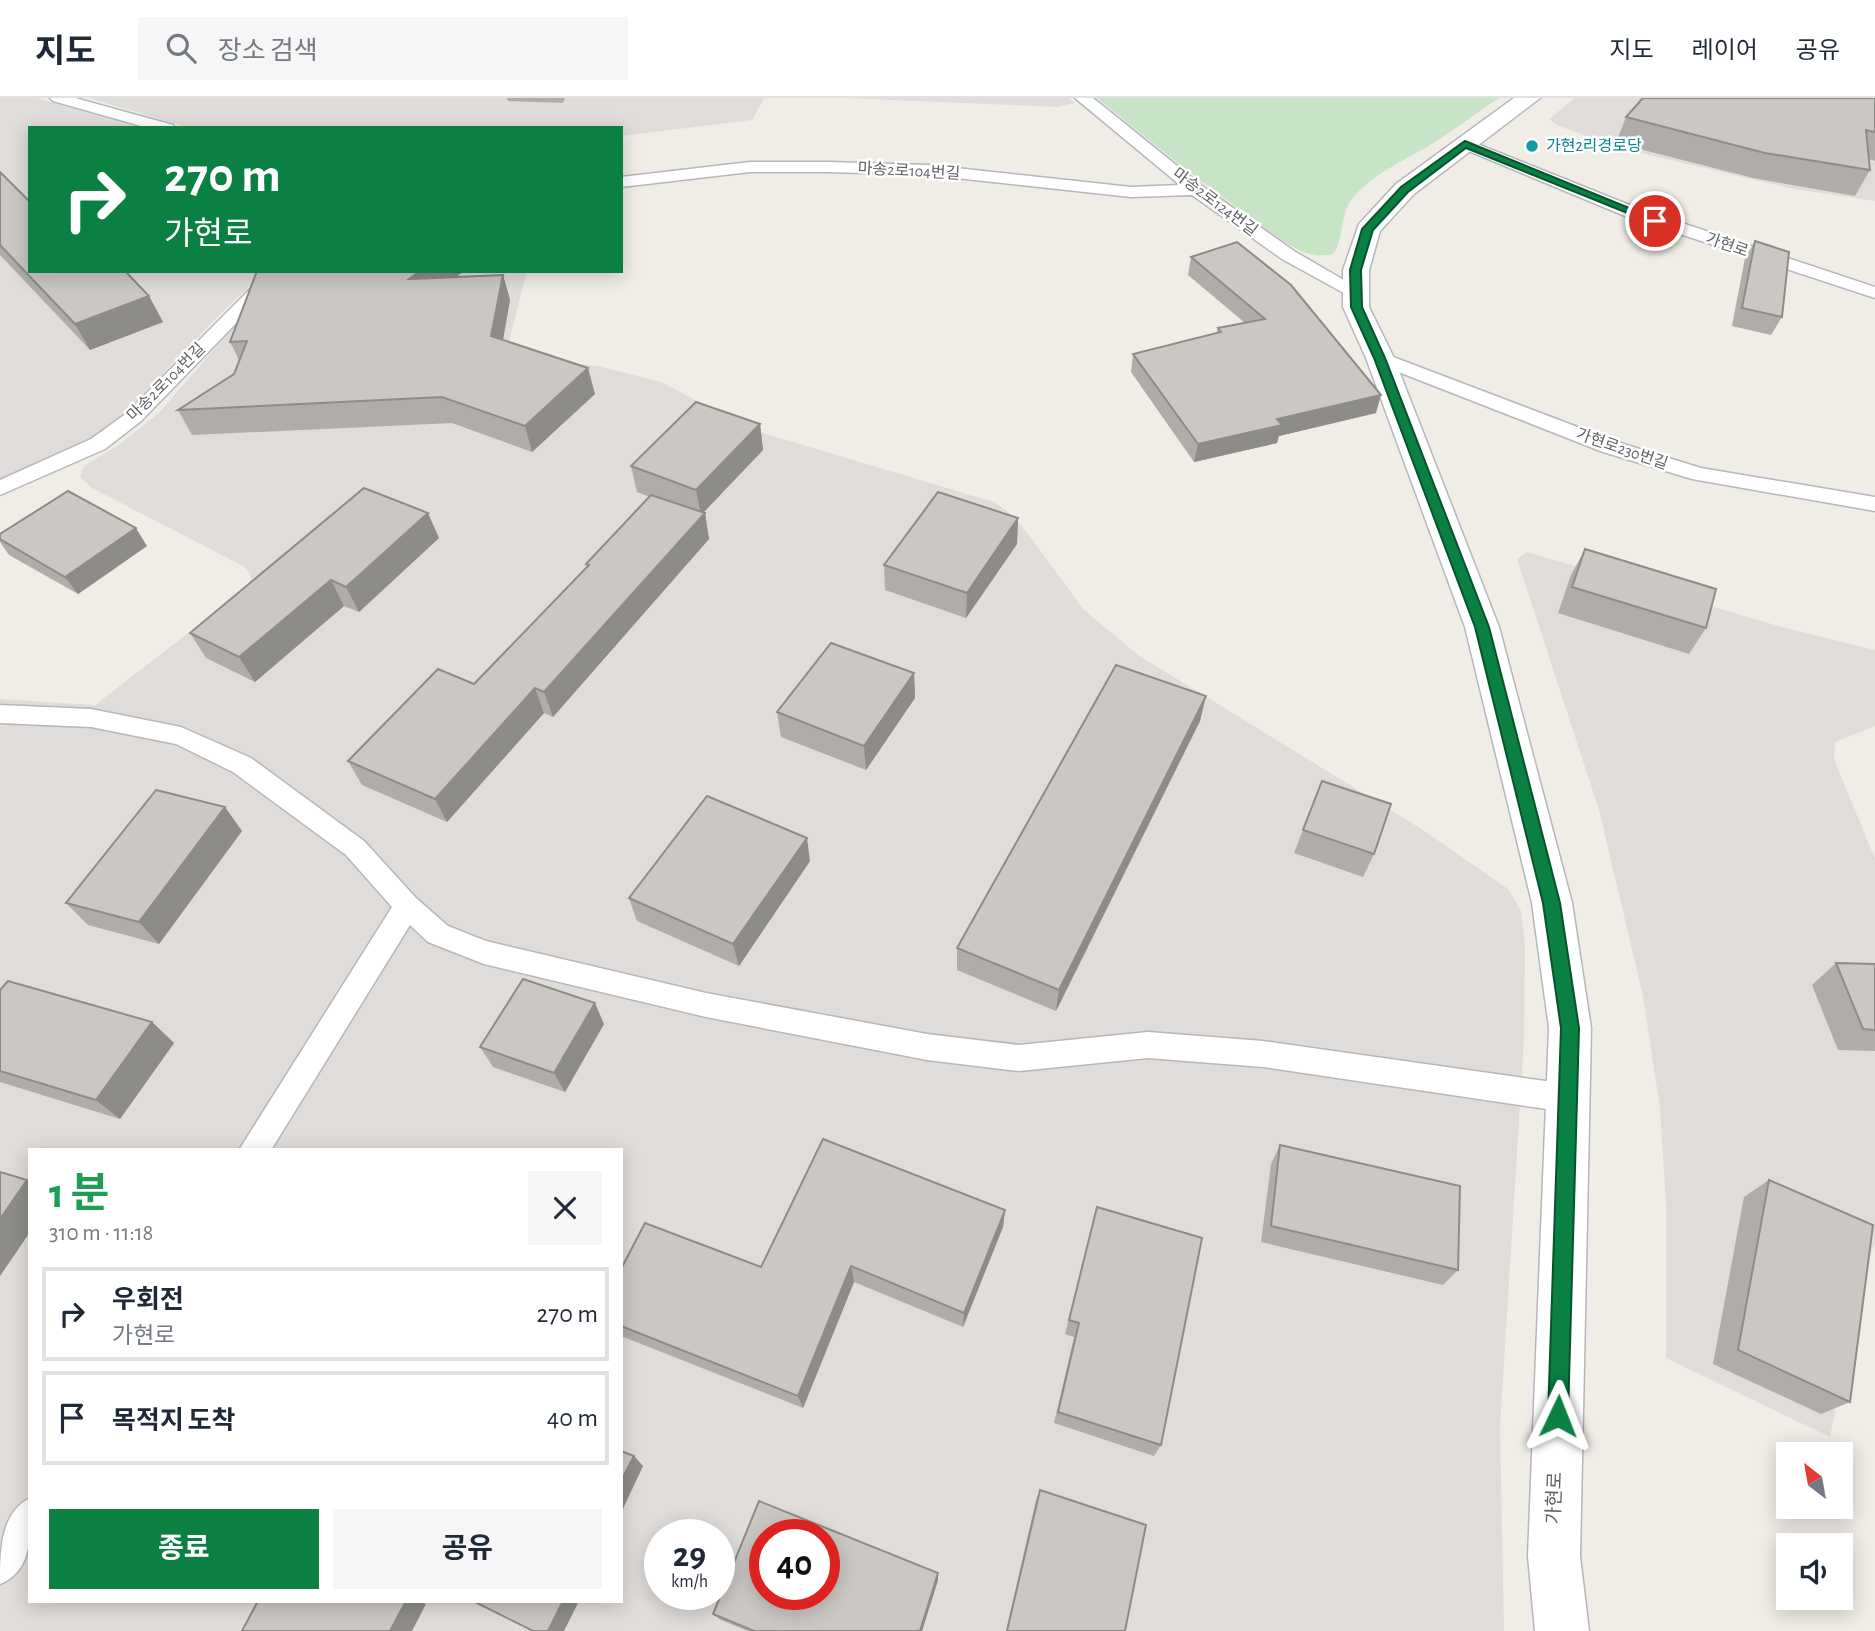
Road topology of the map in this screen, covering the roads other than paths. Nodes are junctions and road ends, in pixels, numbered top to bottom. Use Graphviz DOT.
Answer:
graph roads {
  1 [pos="58,98"];
  2 [pos="1083,98"];
  3 [pos="1530,98"];
  4 [pos="160,126"];
  5 [pos="1465,144"];
  6 [pos="623,183"];
  7 [pos="1196,190"];
  8 [pos="276,273"];
  9 [pos="1875,292"];
  10 [pos="1357,293"];
  11 [pos="1380,358"];
  12 [pos="0,488"];
  13 [pos="1875,504"];
  14 [pos="0,714"];
  15 [pos="407,906"];
  16 [pos="1567,1098"];
  17 [pos="255,1148"];
  18 [pos="28,1519"];
  19 [pos="0,1566"];
  20 [pos="1562,1631"];
  1 -- 4 [label="lane"];
  2 -- 7 [label="lane, 마송2로124번길"];
  3 -- 5 [label="street, 가현로"];
  5 -- 9 [label="lane, 가현로"];
  5 -- 10 [label="street, 가현로"];
  6 -- 7 [label="lane, 마송2로104번길"];
  7 -- 10 [label="lane, 마송2로124번길"];
  8 -- 12 [label="lane, 마송2로104번길"];
  10 -- 11 [label="street, 가현로"];
  11 -- 13 [label="lane, 가현로230번길"];
  11 -- 16 [label="street, 가현로"];
  14 -- 15 [label="lane"];
  15 -- 16 [label="lane"];
  15 -- 17 [label="lane"];
  16 -- 20 [label="street, 가현로"];
  18 -- 19 [label="lane"];
}
